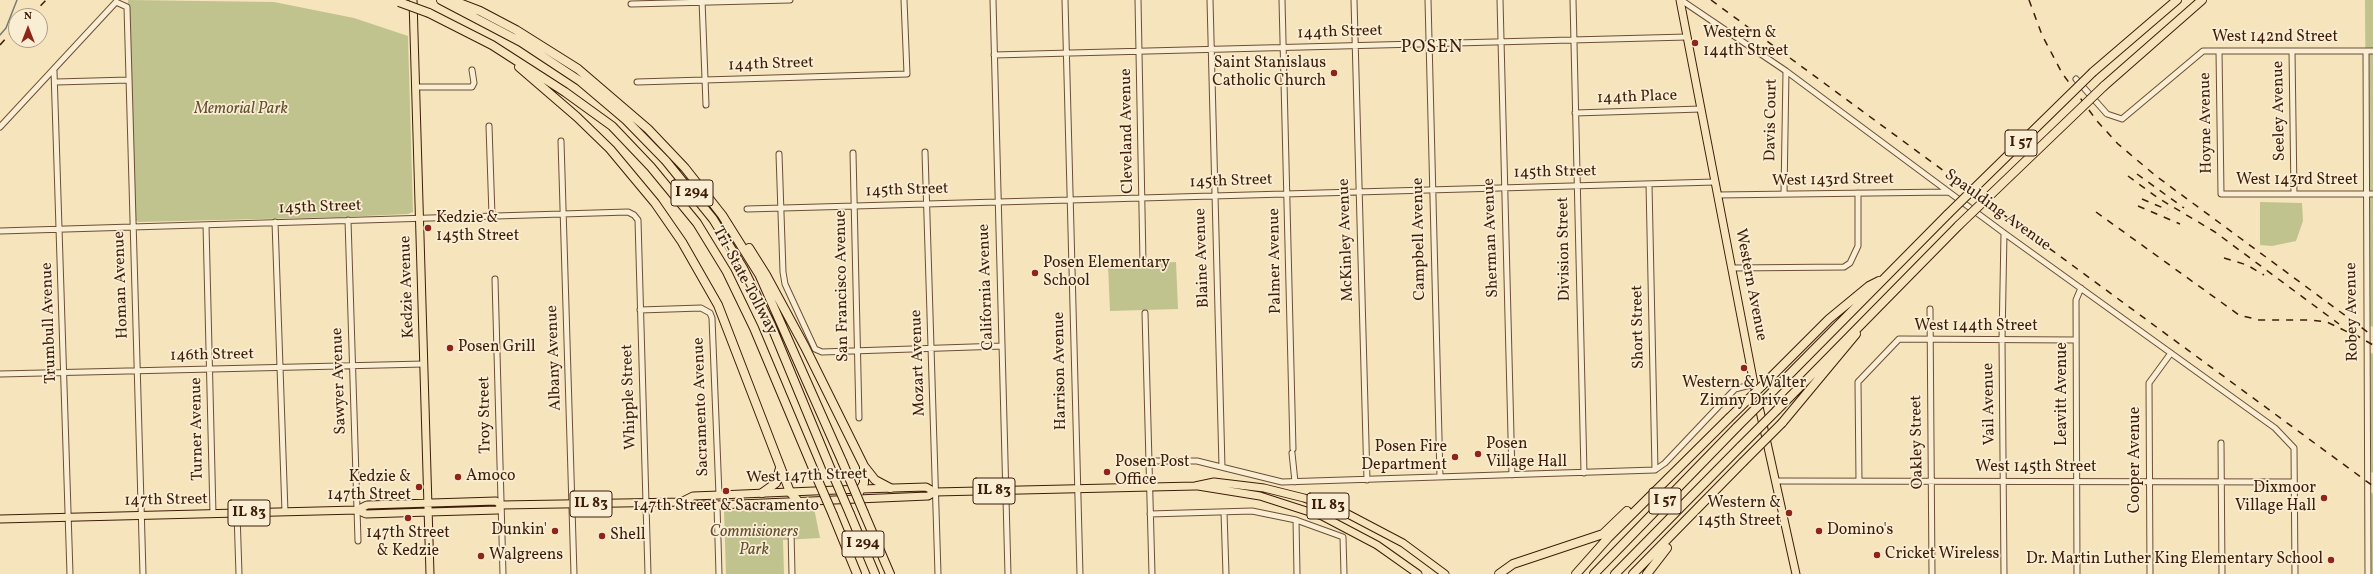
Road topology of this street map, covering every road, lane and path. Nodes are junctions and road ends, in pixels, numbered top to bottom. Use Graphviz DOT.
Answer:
graph roads {
  1 [pos="413,0"];
  2 [pos="441,0"];
  3 [pos="450,0"];
  4 [pos="790,0"];
  5 [pos="904,0"];
  6 [pos="993,0"];
  7 [pos="1065,0"];
  8 [pos="1138,0"];
  9 [pos="1210,0"];
  10 [pos="1282,0"];
  11 [pos="1354,0"];
  12 [pos="1428,0"];
  13 [pos="1500,0"];
  14 [pos="1572,0"];
  15 [pos="1681,0"];
  16 [pos="2177,0"];
  17 [pos="2202,0"];
  18 [pos="396,1"];
  19 [pos="702,1"];
  20 [pos="631,4"];
  21 [pos="1687,37"];
  22 [pos="1573,40"];
  23 [pos="1501,42"];
  24 [pos="1429,44"];
  25 [pos="492,45"];
  26 [pos="1354,46"];
  27 [pos="1283,48"];
  28 [pos="1210,50"];
  29 [pos="2219,51"];
  30 [pos="2292,51"];
  31 [pos="2366,51"];
  32 [pos="2373,51"];
  33 [pos="1139,52"];
  34 [pos="1066,54"];
  35 [pos="994,56"];
  36 [pos="472,70"];
  37 [pos="54,71"];
  38 [pos="1786,71"];
  39 [pos="2076,79"];
  40 [pos="129,80"];
  41 [pos="706,80"];
  42 [pos="56,82"];
  43 [pos="637,82"];
  44 [pos="416,87"];
  45 [pos="706,105"];
  46 [pos="1701,109"];
  47 [pos="1575,114"];
  48 [pos="489,126"];
  49 [pos="0,128"];
  50 [pos="562,141"];
  51 [pos="925,152"];
  52 [pos="853,153"];
  53 [pos="780,154"];
  54 [pos="1715,182"];
  55 [pos="1649,184"];
  56 [pos="1576,186"];
  57 [pos="1504,187"];
  58 [pos="1432,190"];
  59 [pos="1359,192"];
  60 [pos="1948,192"];
  61 [pos="1858,193"];
  62 [pos="1287,194"];
  63 [pos="1784,194"];
  64 [pos="2221,194"];
  65 [pos="2294,194"];
  66 [pos="2365,194"];
  67 [pos="2373,194"];
  68 [pos="1718,195"];
  69 [pos="1214,196"];
  70 [pos="1142,198"];
  71 [pos="1070,200"];
  72 [pos="998,202"];
  73 [pos="926,204"];
  74 [pos="854,206"];
  75 [pos="781,208"];
  76 [pos="747,209"];
  77 [pos="564,214"];
  78 [pos="722,215"];
  79 [pos="492,216"];
  80 [pos="420,218"];
  81 [pos="348,220"];
  82 [pos="638,220"];
  83 [pos="276,222"];
  84 [pos="206,224"];
  85 [pos="133,227"];
  86 [pos="60,229"];
  87 [pos="0,230"];
  88 [pos="2004,234"];
  89 [pos="1143,262"];
  90 [pos="1733,268"];
  91 [pos="1885,278"];
  92 [pos="495,279"];
  93 [pos="2081,288"];
  94 [pos="1930,309"];
  95 [pos="640,310"];
  96 [pos="1145,313"];
  97 [pos="1866,319"];
  98 [pos="2367,324"];
  99 [pos="2373,328"];
  100 [pos="1930,340"];
  101 [pos="2002,340"];
  102 [pos="2076,340"];
  103 [pos="1002,346"];
  104 [pos="932,348"];
  105 [pos="858,351"];
  106 [pos="2171,353"];
  107 [pos="424,364"];
  108 [pos="353,366"];
  109 [pos="280,367"];
  110 [pos="209,369"];
  111 [pos="137,371"];
  112 [pos="64,372"];
  113 [pos="0,374"];
  114 [pos="1754,384"];
  115 [pos="859,418"];
  116 [pos="2222,443"];
  117 [pos="1149,461"];
  118 [pos="779,465"];
  119 [pos="864,466"];
  120 [pos="1222,467"];
  121 [pos="1676,469"];
  122 [pos="1655,470"];
  123 [pos="1584,473"];
  124 [pos="1512,475"];
  125 [pos="1440,477"];
  126 [pos="1367,480"];
  127 [pos="1777,481"];
  128 [pos="1859,481"];
  129 [pos="1932,481"];
  130 [pos="2004,481"];
  131 [pos="2077,481"];
  132 [pos="2149,481"];
  133 [pos="2222,481"];
  134 [pos="1295,482"];
  135 [pos="2294,482"];
  136 [pos="1149,486"];
  137 [pos="1196,486"];
  138 [pos="890,488"];
  139 [pos="861,489"];
  140 [pos="1077,489"];
  141 [pos="1006,490"];
  142 [pos="790,492"];
  143 [pos="935,492"];
  144 [pos="762,493"];
  145 [pos="719,495"];
  146 [pos="856,498"];
  147 [pos="796,500"];
  148 [pos="646,502"];
  149 [pos="681,502"];
  150 [pos="429,504"];
  151 [pos="572,504"];
  152 [pos="501,505"];
  153 [pos="717,505"];
  154 [pos="2367,506"];
  155 [pos="357,510"];
  156 [pos="2373,510"];
  157 [pos="285,512"];
  158 [pos="429,512"];
  159 [pos="1224,512"];
  160 [pos="237,513"];
  161 [pos="212,514"];
  162 [pos="1150,514"];
  163 [pos="141,516"];
  164 [pos="69,517"];
  165 [pos="0,519"];
  166 [pos="1296,520"];
  167 [pos="791,531"];
  168 [pos="1676,532"];
  169 [pos="358,541"];
  170 [pos="70,574"];
  171 [pos="143,574"];
  172 [pos="239,574"];
  173 [pos="430,574"];
  174 [pos="503,574"];
  175 [pos="574,574"];
  176 [pos="648,574"];
  177 [pos="719,574"];
  178 [pos="792,574"];
  179 [pos="856,574"];
  180 [pos="875,574"];
  181 [pos="890,574"];
  182 [pos="938,574"];
  183 [pos="1008,574"];
  184 [pos="1080,574"];
  185 [pos="1152,574"];
  186 [pos="1226,574"];
  187 [pos="1297,574"];
  188 [pos="1344,574"];
  189 [pos="1418,574"];
  190 [pos="1445,574"];
  191 [pos="1499,574"];
  192 [pos="1576,574"];
  193 [pos="1594,574"];
  194 [pos="1616,574"];
  195 [pos="1633,574"];
  196 [pos="1647,574"];
  197 [pos="1796,574"];
  198 [pos="1932,574"];
  199 [pos="2004,574"];
  200 [pos="2078,574"];
  201 [pos="2150,574"];
  202 [pos="2222,574"];
  203 [pos="2295,574"];
  204 [pos="2368,574"];
  1 -- 44 [label="main road, Kedzie Avenue"];
  2 -- 180 [label="highway, Tri-State Tollway / I 294, bridge"];
  3 -- 78 [label="highway"];
  4 -- 19 [label="street"];
  5 -- 41 [label="street, 144th Street"];
  6 -- 35 [label="street, California Avenue"];
  7 -- 34 [label="street, Harrison Avenue"];
  8 -- 33 [label="street, Cleveland Avenue"];
  9 -- 28 [label="street, Blaine Avenue"];
  10 -- 27 [label="street, Palmer Avenue"];
  11 -- 26 [label="street, McKinley Avenue"];
  12 -- 24 [label="street, Campbell Avenue"];
  13 -- 23 [label="street, Sherman Avenue"];
  14 -- 22 [label="street, Division Street"];
  15 -- 21 [label="main road, Western Avenue"];
  15 -- 38 [label="street, Spaulding Avenue"];
  16 -- 91 [label="highway, I 57, bridge"];
  17 -- 97 [label="highway, I 57, bridge"];
  18 -- 25 [label="highway, Tri-State Tollway / I 294, bridge"];
  19 -- 20 [label="street"];
  19 -- 41 [label="street"];
  21 -- 22 [label="street, 144th Street"];
  21 -- 46 [label="main road, Western Avenue"];
  22 -- 23 [label="street, 144th Street"];
  22 -- 47 [label="street, Division Street"];
  23 -- 24 [label="street, 144th Street"];
  23 -- 57 [label="street, Sherman Avenue"];
  24 -- 26 [label="street, 144th Street"];
  24 -- 58 [label="street, Campbell Avenue"];
  25 -- 118 [label="highway"];
  25 -- 179 [label="highway, Tri-State Tollway / I 294, bridge"];
  26 -- 27 [label="street, 144th Street"];
  26 -- 59 [label="street, McKinley Avenue"];
  27 -- 28 [label="street, 144th Street"];
  27 -- 62 [label="street, Palmer Avenue"];
  28 -- 33 [label="street, 144th Street"];
  28 -- 69 [label="street, Blaine Avenue"];
  29 -- 30 [label="street, West 142nd Street"];
  29 -- 39 [label="street, West 142nd Street"];
  29 -- 64 [label="street, Hoyne Avenue"];
  30 -- 31 [label="street, West 142nd Street"];
  30 -- 65 [label="street, Seeley Avenue"];
  31 -- 32 [label="street, West 142nd Street"];
  31 -- 66 [label="street, Robey Avenue"];
  33 -- 34 [label="street, 144th Street"];
  33 -- 70 [label="street, Cleveland Avenue"];
  34 -- 35 [label="street, 144th Street"];
  34 -- 71 [label="street, Harrison Avenue"];
  35 -- 72 [label="street, California Avenue"];
  36 -- 44 [label="street"];
  37 -- 40 [label="street, Homan Avenue"];
  37 -- 42 [label="street, Trumbull Avenue"];
  37 -- 49 [label="street"];
  38 -- 60 [label="street, Spaulding Avenue"];
  38 -- 63 [label="street, Davis Court"];
  40 -- 42 [label="street"];
  40 -- 85 [label="street, Homan Avenue"];
  41 -- 43 [label="street, 144th Street"];
  41 -- 45 [label="street"];
  42 -- 86 [label="street, Trumbull Avenue"];
  44 -- 80 [label="main road, Kedzie Avenue"];
  46 -- 47 [label="street, 144th Place"];
  46 -- 54 [label="main road, Western Avenue"];
  47 -- 56 [label="street, Division Street"];
  48 -- 79 [label="street"];
  50 -- 77 [label="street, Albany Avenue"];
  51 -- 73 [label="street, Mozart Avenue"];
  52 -- 74 [label="street, San Francisco Avenue"];
  53 -- 75 [label="street"];
  54 -- 55 [label="street, 145th Street"];
  54 -- 68 [label="main road, Western Avenue"];
  55 -- 56 [label="street, 145th Street"];
  55 -- 122 [label="street, Short Street"];
  56 -- 57 [label="street, 145th Street"];
  56 -- 123 [label="street, Division Street"];
  57 -- 58 [label="street, 145th Street"];
  57 -- 124 [label="street, Sherman Avenue"];
  58 -- 59 [label="street, 145th Street"];
  58 -- 125 [label="street, Campbell Avenue"];
  59 -- 62 [label="street, 145th Street"];
  59 -- 126 [label="street, McKinley Avenue"];
  60 -- 61 [label="street, West 143rd Street"];
  60 -- 88 [label="street, Spaulding Avenue"];
  61 -- 63 [label="street, West 143rd Street"];
  61 -- 90 [label="street"];
  62 -- 69 [label="street, 145th Street"];
  62 -- 134 [label="street, Palmer Avenue"];
  63 -- 68 [label="street, West 143rd Street"];
  64 -- 65 [label="street, West 143rd Street"];
  65 -- 66 [label="street, West 143rd Street"];
  66 -- 67 [label="street, West 143rd Street"];
  66 -- 98 [label="street, Robey Avenue"];
  68 -- 90 [label="main road, Western Avenue"];
  69 -- 70 [label="street, 145th Street"];
  69 -- 120 [label="street, Blaine Avenue"];
  70 -- 71 [label="street, 145th Street"];
  70 -- 89 [label="street, Cleveland Avenue"];
  71 -- 72 [label="street, 145th Street"];
  71 -- 140 [label="street, Harrison Avenue"];
  72 -- 73 [label="street, 145th Street"];
  72 -- 103 [label="street, California Avenue"];
  73 -- 74 [label="street, 145th Street"];
  73 -- 104 [label="street, Mozart Avenue"];
  74 -- 75 [label="street, 145th Street"];
  74 -- 105 [label="street, San Francisco Avenue"];
  75 -- 76 [label="street, 145th Street"];
  75 -- 105 [label="street"];
  77 -- 79 [label="street, 145th Street"];
  77 -- 82 [label="street, 145th Street"];
  77 -- 151 [label="street, Albany Avenue"];
  78 -- 119 [label="highway"];
  78 -- 181 [label="highway, bridge"];
  79 -- 80 [label="street, 145th Street"];
  80 -- 81 [label="street, 145th Street"];
  80 -- 107 [label="main road, Kedzie Avenue"];
  81 -- 83 [label="street, 145th Street"];
  81 -- 108 [label="street, Sawyer Avenue"];
  82 -- 95 [label="street, Whipple Street"];
  83 -- 84 [label="street, 145th Street"];
  83 -- 109 [label="street"];
  84 -- 85 [label="street, 145th Street"];
  84 -- 110 [label="street, Turner Avenue"];
  85 -- 86 [label="street, 145th Street"];
  85 -- 111 [label="street, Homan Avenue"];
  86 -- 87 [label="street, 145th Street"];
  86 -- 112 [label="street, Trumbull Avenue"];
  88 -- 93 [label="street, Spaulding Avenue"];
  88 -- 101 [label="street, Vail Avenue"];
  90 -- 114 [label="main road, Western Avenue"];
  91 -- 121 [label="highway, bridge"];
  91 -- 193 [label="highway, I 57, bridge"];
  92 -- 152 [label="street, Troy Street"];
  93 -- 102 [label="street, Leavitt Avenue"];
  93 -- 106 [label="street, Spaulding Avenue"];
  94 -- 100 [label="street, Oakley Street"];
  95 -- 145 [label="street, Sacramento Avenue"];
  95 -- 148 [label="street, Whipple Street"];
  96 -- 117 [label="street"];
  97 -- 168 [label="highway, bridge"];
  97 -- 194 [label="highway, I 57, bridge"];
  98 -- 99 [label="street"];
  98 -- 154 [label="street, Robey Avenue"];
  100 -- 101 [label="street, West 144th Street"];
  100 -- 128 [label="street, West 144th Street"];
  100 -- 129 [label="street, Oakley Street"];
  101 -- 102 [label="street, West 144th Street"];
  101 -- 130 [label="street, Vail Avenue"];
  102 -- 131 [label="street, Leavitt Avenue"];
  103 -- 104 [label="street"];
  103 -- 141 [label="street, California Avenue"];
  104 -- 105 [label="street"];
  104 -- 143 [label="street, Mozart Avenue"];
  105 -- 115 [label="street, San Francisco Avenue"];
  106 -- 132 [label="street, Cooper Avenue"];
  106 -- 135 [label="street, Spaulding Avenue"];
  107 -- 108 [label="street, 146th Street"];
  107 -- 150 [label="main road, Kedzie Avenue"];
  108 -- 109 [label="street, 146th Street"];
  108 -- 155 [label="street, Sawyer Avenue"];
  109 -- 110 [label="street, 146th Street"];
  109 -- 157 [label="street"];
  110 -- 111 [label="street, 146th Street"];
  110 -- 161 [label="street, Turner Avenue"];
  111 -- 112 [label="street, 146th Street"];
  111 -- 163 [label="street, Homan Avenue"];
  112 -- 113 [label="street, 146th Street"];
  112 -- 164 [label="street, Trumbull Avenue"];
  114 -- 122 [label="street"];
  114 -- 127 [label="main road, Western Avenue"];
  116 -- 133 [label="street"];
  117 -- 120 [label="street"];
  117 -- 136 [label="street"];
  118 -- 142 [label="highway"];
  118 -- 144 [label="highway"];
  119 -- 138 [label="highway"];
  119 -- 139 [label="highway"];
  120 -- 134 [label="street"];
  121 -- 191 [label="highway"];
  121 -- 192 [label="highway"];
  122 -- 123 [label="street"];
  123 -- 124 [label="street"];
  124 -- 125 [label="street"];
  125 -- 126 [label="street"];
  126 -- 134 [label="street"];
  127 -- 128 [label="street, West 145th Street"];
  127 -- 197 [label="main road, Western Avenue"];
  128 -- 129 [label="street, West 145th Street"];
  129 -- 130 [label="street, West 145th Street"];
  129 -- 198 [label="street, Oakley Street"];
  130 -- 131 [label="street, West 145th Street"];
  130 -- 199 [label="street, Vail Avenue"];
  131 -- 132 [label="street, West 145th Street"];
  131 -- 200 [label="street, Leavitt Avenue"];
  132 -- 133 [label="street, West 145th Street"];
  132 -- 201 [label="street, Cooper Avenue"];
  133 -- 135 [label="street, West 145th Street"];
  133 -- 202 [label="street"];
  135 -- 203 [label="street"];
  136 -- 137 [label="main road, West 147th Street / IL 83"];
  136 -- 140 [label="main road, West 147th Street / IL 83"];
  136 -- 162 [label="street"];
  137 -- 189 [label="main road, West 147th Street / IL 83"];
  137 -- 190 [label="main road, West 147th Street / IL 83"];
  138 -- 139 [label="main road, West 147th Street / IL 83"];
  138 -- 143 [label="main road, West 147th Street / IL 83"];
  139 -- 142 [label="main road, West 147th Street / IL 83"];
  139 -- 146 [label="highway"];
  140 -- 141 [label="main road, West 147th Street / IL 83"];
  140 -- 184 [label="street, Harrison Avenue"];
  141 -- 143 [label="main road, West 147th Street / IL 83"];
  141 -- 183 [label="street, California Avenue"];
  142 -- 144 [label="main road, West 147th Street / IL 83"];
  142 -- 147 [label="highway"];
  143 -- 146 [label="main road, West 147th Street / IL 83"];
  143 -- 182 [label="street, Mozart Avenue"];
  144 -- 145 [label="main road, West 147th Street / IL 83"];
  145 -- 149 [label="main road, West 147th Street / IL 83"];
  146 -- 147 [label="main road, West 147th Street / IL 83"];
  147 -- 153 [label="main road, West 147th Street / IL 83"];
  148 -- 149 [label="main road, West 147th Street / IL 83"];
  148 -- 151 [label="main road, West 147th Street / IL 83"];
  148 -- 176 [label="street, Whipple Street"];
  149 -- 153 [label="main road, West 147th Street / IL 83"];
  150 -- 152 [label="main road, West 147th Street / IL 83"];
  150 -- 155 [label="main road, 147th Street / IL 83"];
  150 -- 158 [label="main road, Kedzie Avenue"];
  151 -- 152 [label="main road, West 147th Street / IL 83"];
  151 -- 175 [label="street, Albany Avenue"];
  152 -- 158 [label="main road, West 147th Street / IL 83"];
  152 -- 174 [label="street, Troy Street"];
  153 -- 177 [label="street"];
  154 -- 156 [label="street"];
  154 -- 204 [label="street, Robey Avenue"];
  155 -- 157 [label="main road, 147th Street / IL 83"];
  155 -- 158 [label="main road, 147th Street / IL 83"];
  155 -- 169 [label="street, Sawyer Avenue"];
  157 -- 160 [label="main road, 147th Street / IL 83"];
  158 -- 173 [label="main road, Kedzie Avenue"];
  159 -- 162 [label="street"];
  159 -- 166 [label="street"];
  159 -- 186 [label="street"];
  160 -- 161 [label="main road, 147th Street / IL 83"];
  160 -- 172 [label="street"];
  161 -- 163 [label="main road, 147th Street / IL 83"];
  162 -- 185 [label="street"];
  163 -- 164 [label="main road, 147th Street / IL 83"];
  163 -- 171 [label="street, Homan Avenue"];
  164 -- 165 [label="main road, 147th Street / IL 83"];
  164 -- 170 [label="street, Trumbull Avenue"];
  166 -- 187 [label="street"];
  166 -- 188 [label="street"];
  167 -- 178 [label="street"];
  168 -- 195 [label="highway"];
  168 -- 196 [label="highway"];
}
